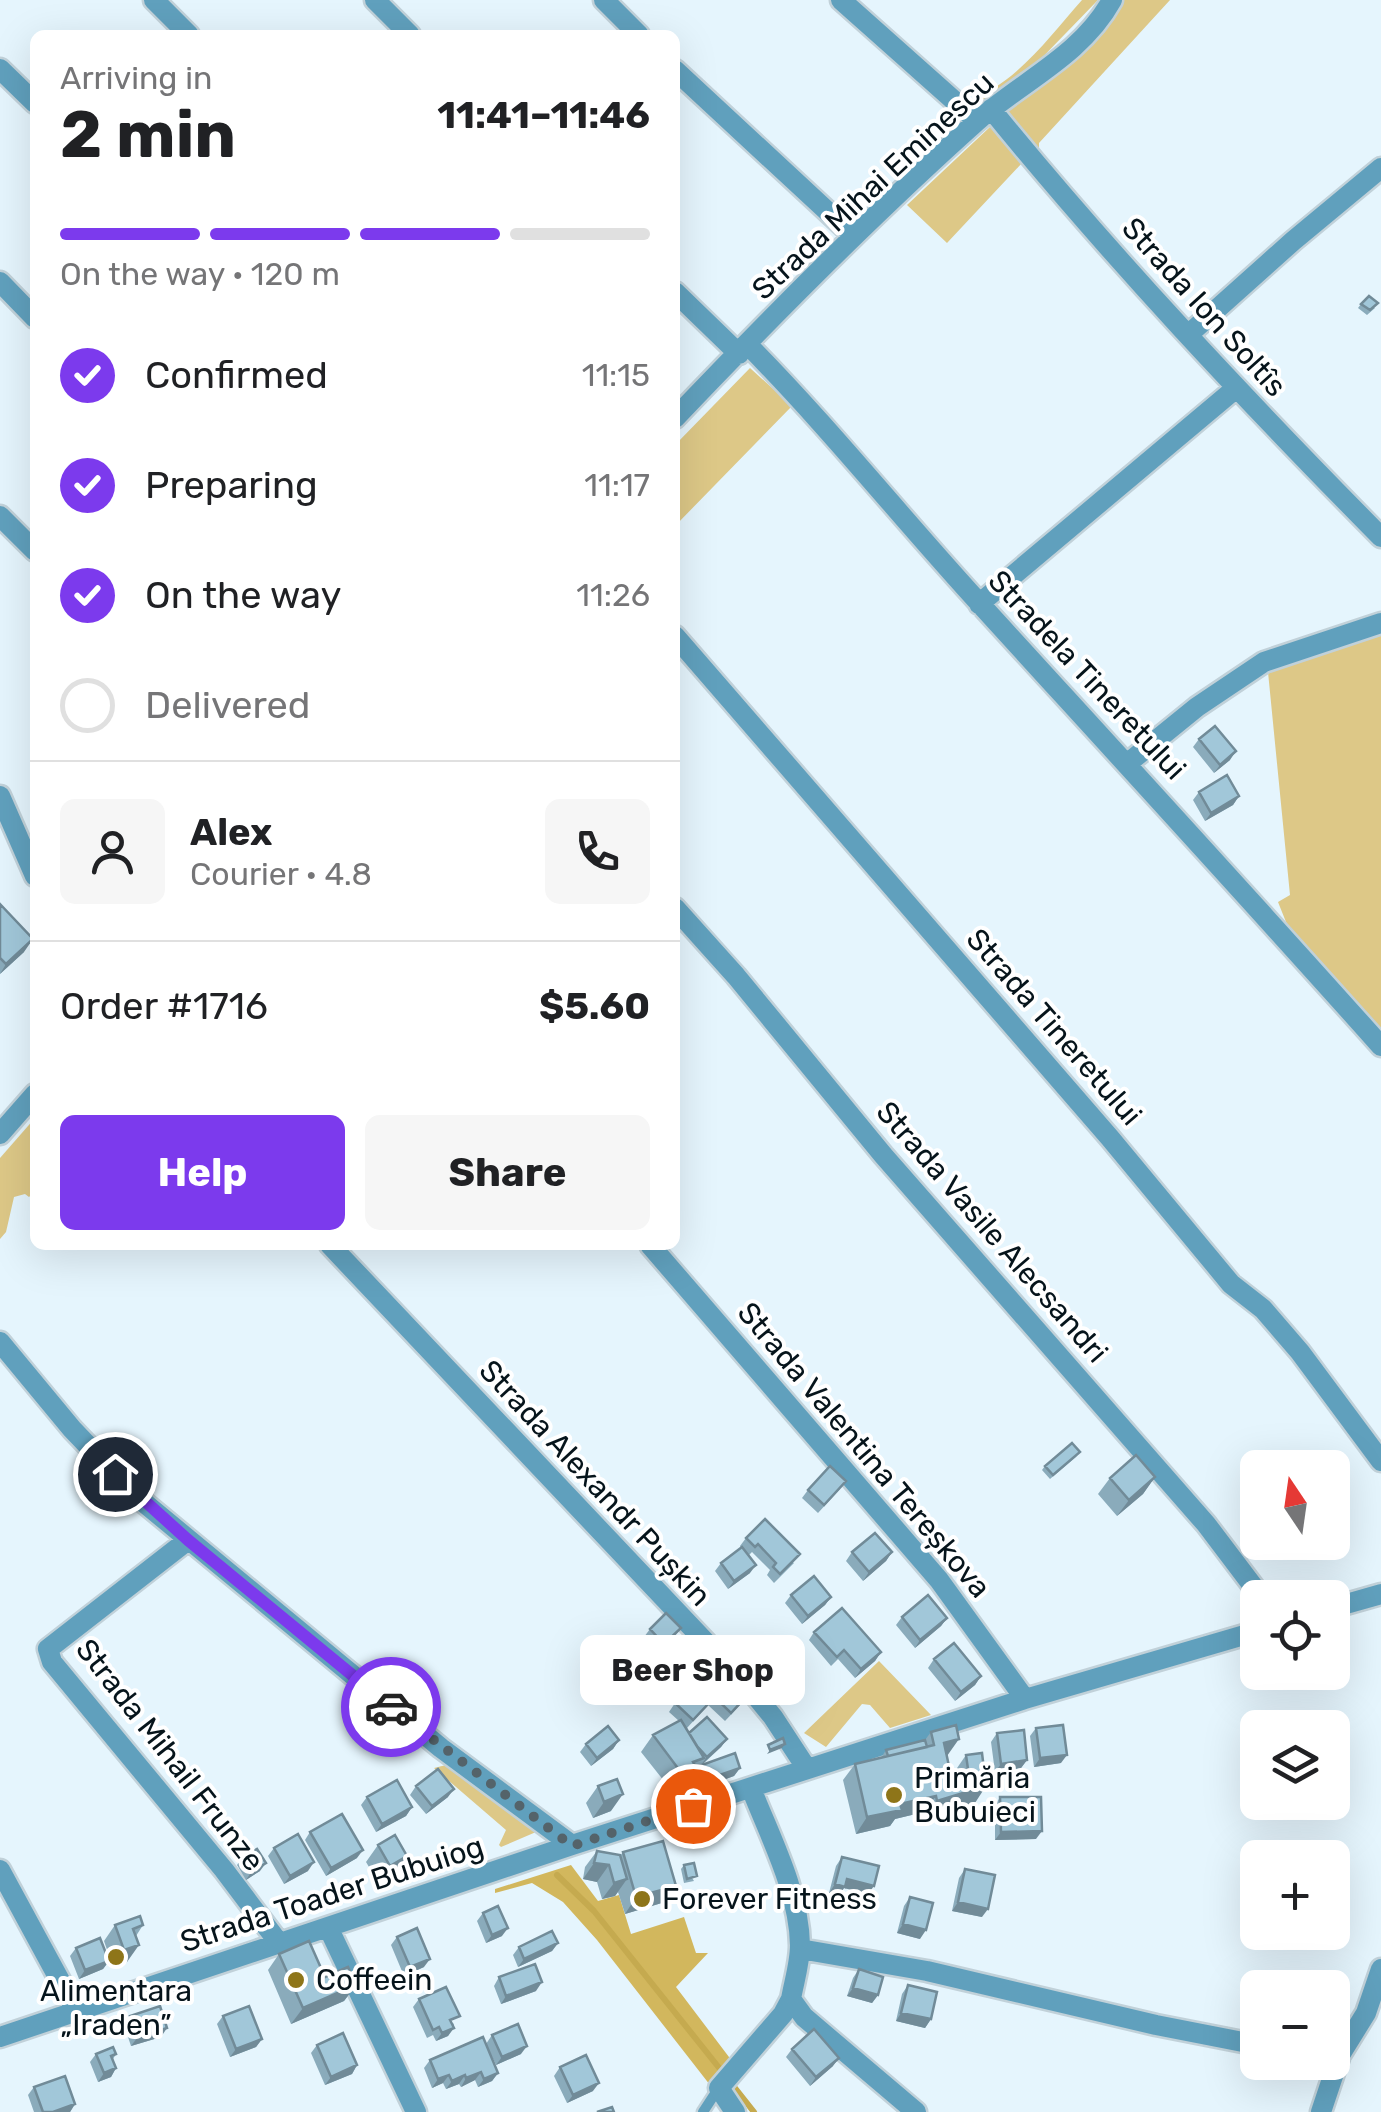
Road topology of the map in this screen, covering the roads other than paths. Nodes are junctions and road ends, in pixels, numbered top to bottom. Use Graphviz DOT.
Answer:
graph roads {
  1 [pos="154,0"];
  2 [pos="375,0"];
  3 [pos="604,0"];
  4 [pos="841,0"];
  5 [pos="1112,0"];
  6 [pos="184,30"];
  7 [pos="405,30"];
  8 [pos="634,30"];
  9 [pos="0,69"];
  10 [pos="680,75"];
  11 [pos="30,98"];
  12 [pos="984,115"];
  13 [pos="1381,168"];
  14 [pos="854,236"];
  15 [pos="0,282"];
  16 [pos="680,296"];
  17 [pos="30,313"];
  18 [pos="1190,334"];
  19 [pos="744,349"];
  20 [pos="1236,389"];
  21 [pos="680,413"];
  22 [pos="0,516"];
  23 [pos="1381,537"];
  24 [pos="30,545"];
  25 [pos="979,604"];
  26 [pos="1381,623"];
  27 [pos="680,642"];
  28 [pos="1128,763"];
  29 [pos="0,796"];
  30 [pos="30,865"];
  31 [pos="680,914"];
  32 [pos="1381,1046"];
  33 [pos="30,1100"];
  34 [pos="0,1134"];
  35 [pos="335,1250"];
  36 [pos="654,1250"];
  37 [pos="0,1342"];
  38 [pos="1381,1461"];
  39 [pos="188,1540"];
  40 [pos="1248,1580"];
  41 [pos="1381,1594"];
  42 [pos="1350,1603"];
  43 [pos="1240,1636"];
  44 [pos="1025,1699"];
  45 [pos="808,1770"];
  46 [pos="752,1788"];
  47 [pos="572,1846"];
  48 [pos="0,1870"];
  49 [pos="328,1926"];
  50 [pos="279,1943"];
  51 [pos="800,1949"];
  52 [pos="1381,1969"];
  53 [pos="791,1999"];
  54 [pos="77,2012"];
  55 [pos="1374,2014"];
  56 [pos="0,2038"];
  57 [pos="1350,2039"];
  58 [pos="1240,2042"];
  59 [pos="1329,2080"];
  60 [pos="718,2088"];
  61 [pos="416,2112"];
  62 [pos="703,2112"];
  63 [pos="735,2112"];
  64 [pos="916,2112"];
  65 [pos="1321,2112"];
  1 -- 6 [label="street"];
  2 -- 7 [label="street"];
  3 -- 8 [label="street"];
  4 -- 12 [label="street, Strada Ion Soltîs"];
  5 -- 12 [label="street, Strada Mihai Eminescu"];
  9 -- 11 [label="street"];
  10 -- 14 [label="street"];
  12 -- 14 [label="street, Strada Mihai Eminescu"];
  12 -- 18 [label="street, Strada Ion Soltîs"];
  13 -- 18 [label="street"];
  14 -- 19 [label="street, Strada Mihai Eminescu"];
  15 -- 17 [label="street"];
  16 -- 19 [label="street, Stradela Tineretului"];
  18 -- 20 [label="street, Strada Ion Soltîs"];
  19 -- 21 [label="street, Strada Mihai Eminescu"];
  19 -- 25 [label="street, Stradela Tineretului"];
  20 -- 23 [label="street, Strada Ion Soltîs"];
  20 -- 25 [label="street"];
  22 -- 24 [label="street"];
  25 -- 28 [label="street, Stradela Tineretului"];
  26 -- 28 [label="street"];
  27 -- 38 [label="street, Strada Tineretului"];
  28 -- 32 [label="street, Stradela Tineretului"];
  29 -- 30 [label="street"];
  31 -- 40 [label="street, Strada Vasile Alecsandri"];
  33 -- 34 [label="street"];
  35 -- 45 [label="street, Strada Alexandr Pușkin"];
  36 -- 44 [label="street, Strada Valentina Tereșkova"];
  37 -- 39 [label="street"];
  39 -- 47 [label="street"];
  39 -- 50 [label="street, Strada Mihail Frunze"];
  41 -- 42 [label="street"];
  43 -- 44 [label="street, Strada Toader Bubuiog"];
  44 -- 45 [label="street, Strada Toader Bubuiog"];
  45 -- 46 [label="street, Strada Toader Bubuiog"];
  46 -- 47 [label="street, Strada Toader Bubuiog"];
  46 -- 51 [label="street"];
  47 -- 49 [label="street, Strada Toader Bubuiog"];
  48 -- 54 [label="street"];
  49 -- 50 [label="street, Strada Toader Bubuiog"];
  49 -- 61 [label="street"];
  50 -- 54 [label="street, Strada Toader Bubuiog"];
  51 -- 53 [label="street"];
  51 -- 58 [label="street"];
  52 -- 55 [label="street"];
  53 -- 60 [label="street"];
  53 -- 64 [label="street"];
  54 -- 56 [label="street, Strada Toader Bubuiog"];
  55 -- 57 [label="street"];
  59 -- 65 [label="street"];
  60 -- 62 [label="lane"];
  60 -- 63 [label="street"];
}
